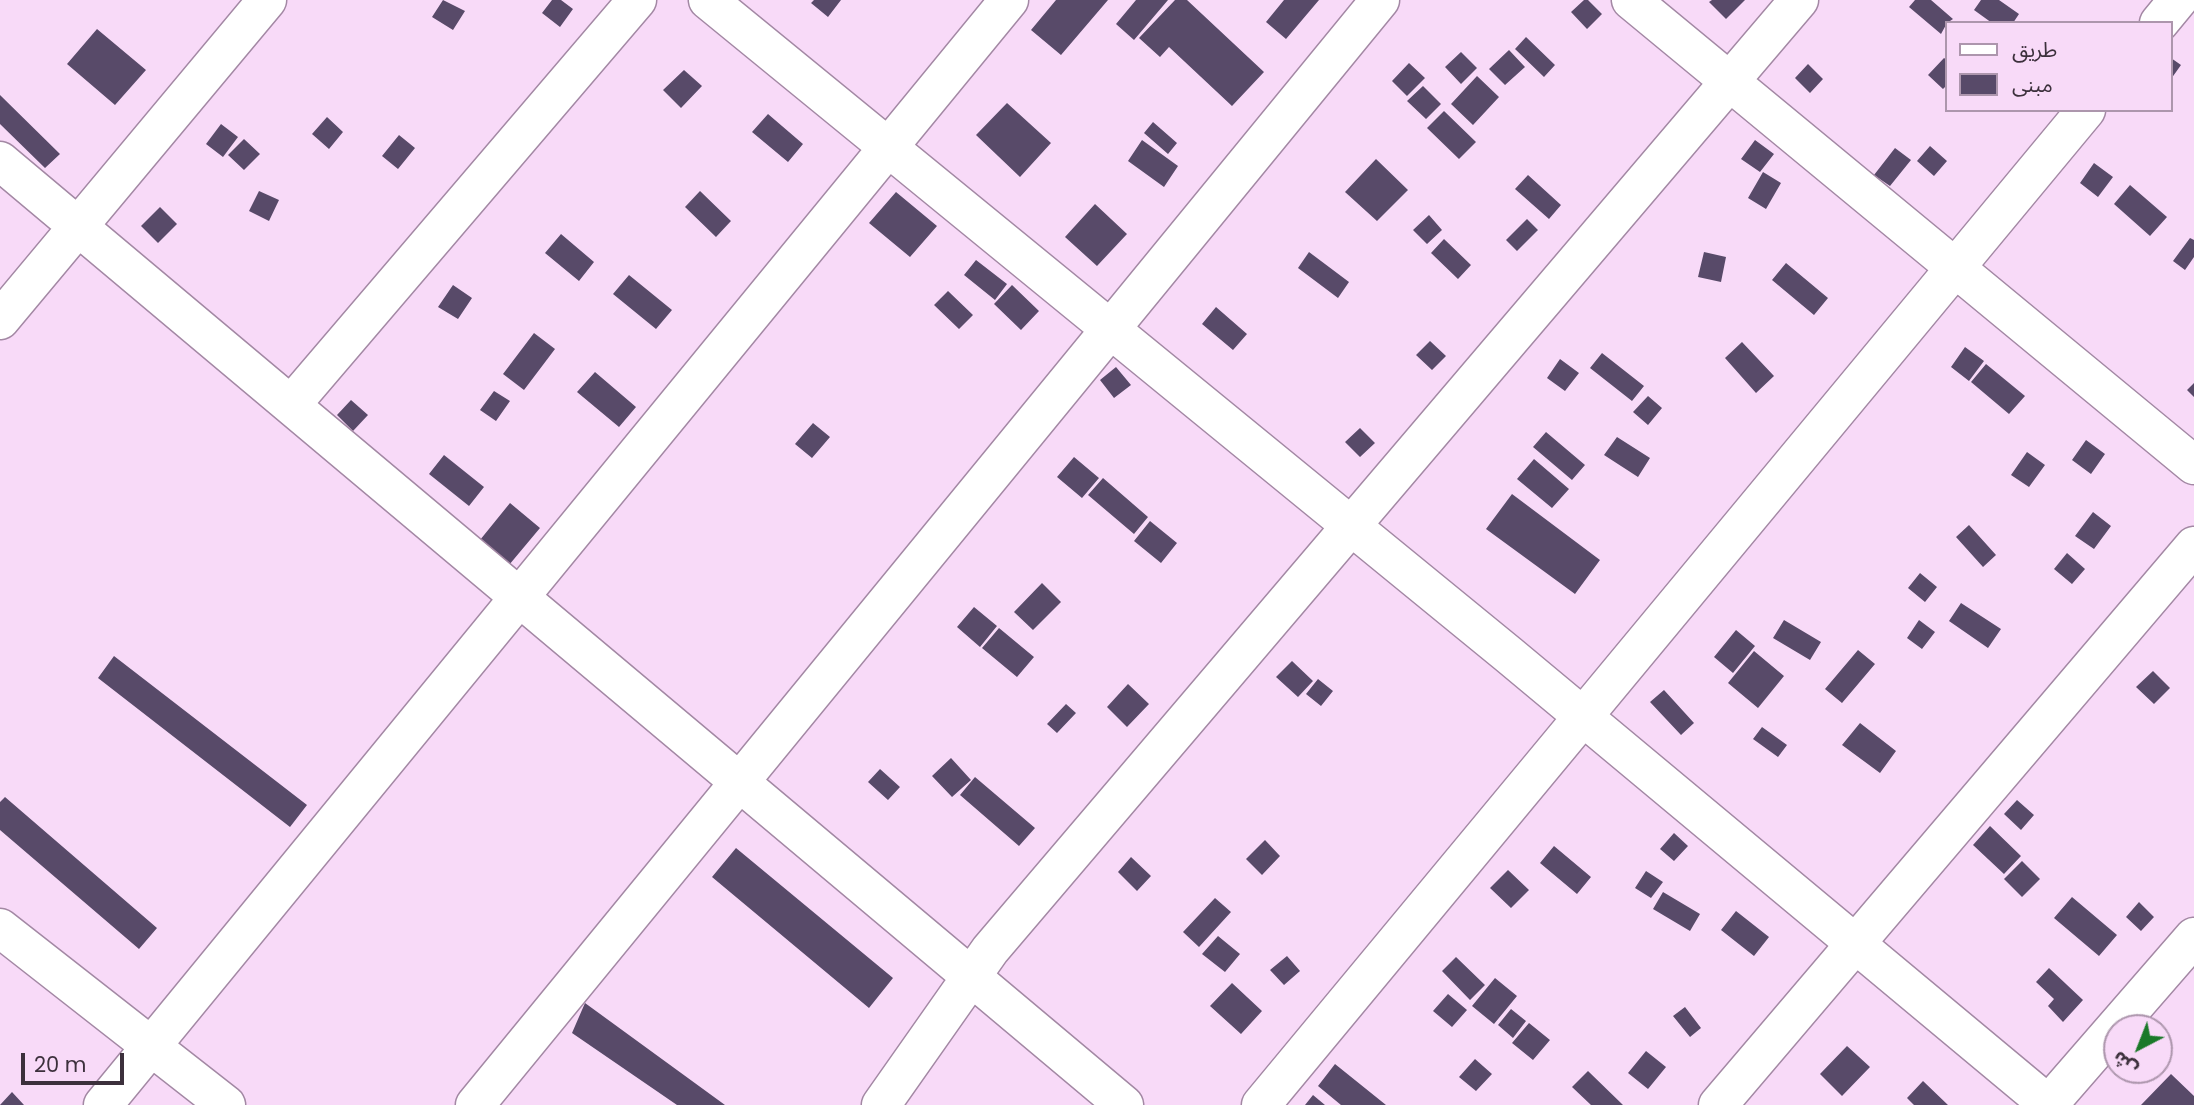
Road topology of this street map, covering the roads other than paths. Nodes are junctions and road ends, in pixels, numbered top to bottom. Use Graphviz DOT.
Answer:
graph roads {
  1 [pos="267,0"];
  2 [pos="637,0"];
  3 [pos="708,0"];
  4 [pos="1009,0"];
  5 [pos="1380,0"];
  6 [pos="1631,0"];
  7 [pos="1799,0"];
  8 [pos="2178,0"];
  9 [pos="2161,21"];
  10 [pos="1729,82"];
  11 [pos="2084,112"];
  12 [pos="888,147"];
  13 [pos="0,161"];
  14 [pos="78,226"];
  15 [pos="1955,268"];
  16 [pos="0,320"];
  17 [pos="1109,328"];
  18 [pos="291,405"];
  19 [pos="2194,465"];
  20 [pos="1351,526"];
  21 [pos="2194,546"];
  22 [pos="520,597"];
  23 [pos="1581,715"];
  24 [pos="739,782"];
  25 [pos="0,928"];
  26 [pos="2194,937"];
  27 [pos="1855,943"];
  28 [pos="972,976"];
  29 [pos="152,1047"];
  30 [pos="103,1105"];
  31 [pos="226,1105"];
  32 [pos="475,1105"];
  33 [pos="881,1105"];
  34 [pos="1125,1105"];
  35 [pos="1261,1105"];
  36 [pos="1717,1105"];
  37 [pos="2048,1105"];
  1 -- 14 [label="street"];
  2 -- 18 [label="street"];
  3 -- 12 [label="street"];
  4 -- 12 [label="street"];
  5 -- 17 [label="street"];
  6 -- 10 [label="street"];
  7 -- 10 [label="street"];
  8 -- 9 [label="street"];
  10 -- 15 [label="street"];
  10 -- 20 [label="street"];
  11 -- 15 [label="street"];
  12 -- 17 [label="street"];
  12 -- 22 [label="street"];
  13 -- 14 [label="street"];
  14 -- 16 [label="street"];
  14 -- 18 [label="street"];
  15 -- 19 [label="street"];
  15 -- 23 [label="street"];
  17 -- 20 [label="street"];
  17 -- 24 [label="street"];
  18 -- 22 [label="street"];
  20 -- 23 [label="street"];
  20 -- 28 [label="street"];
  21 -- 27 [label="street"];
  22 -- 24 [label="street"];
  22 -- 29 [label="street"];
  23 -- 27 [label="street"];
  23 -- 35 [label="street"];
  24 -- 28 [label="street"];
  24 -- 32 [label="street"];
  25 -- 29 [label="street"];
  26 -- 37 [label="street"];
  27 -- 36 [label="street"];
  27 -- 37 [label="street"];
  28 -- 33 [label="street"];
  28 -- 34 [label="street"];
  29 -- 30 [label="street"];
  29 -- 31 [label="street"];
}
